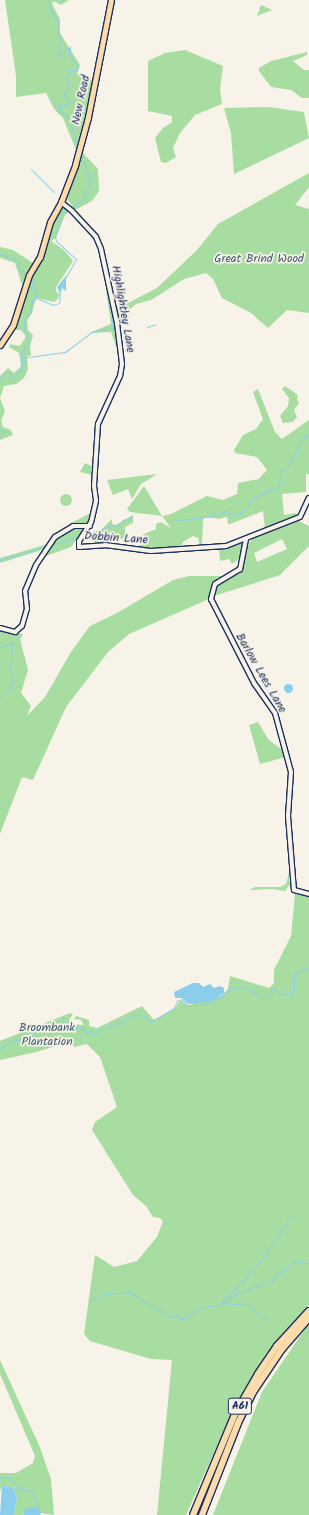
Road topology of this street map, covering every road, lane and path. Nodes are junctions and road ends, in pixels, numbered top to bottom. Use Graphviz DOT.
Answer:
graph roads {
  1 [pos="111,0"];
  2 [pos="61,202"];
  3 [pos="1,344"];
  4 [pos="309,498"];
  5 [pos="90,525"];
  6 [pos="81,527"];
  7 [pos="85,532"];
  8 [pos="246,539"];
  9 [pos="0,628"];
  10 [pos="309,894"];
  11 [pos="309,1311"];
  12 [pos="309,1318"];
  13 [pos="193,1515"];
  14 [pos="202,1515"];
  1 -- 2 [label="main road, New Road"];
  2 -- 3 [label="main road, New Road"];
  2 -- 5 [label="street, Highlightley Lane"];
  4 -- 8 [label="street, Dobbin Lane"];
  5 -- 6 [label="street"];
  5 -- 7 [label="street, Highlightley Lane"];
  6 -- 7 [label="street, Dobbin Lane"];
  6 -- 9 [label="street, Dobbin Lane"];
  7 -- 8 [label="street, Dobbin Lane"];
  8 -- 10 [label="street, Barlow Lees Lane"];
  11 -- 13 [label="highway, A61"];
  12 -- 14 [label="highway, A61"];
}
